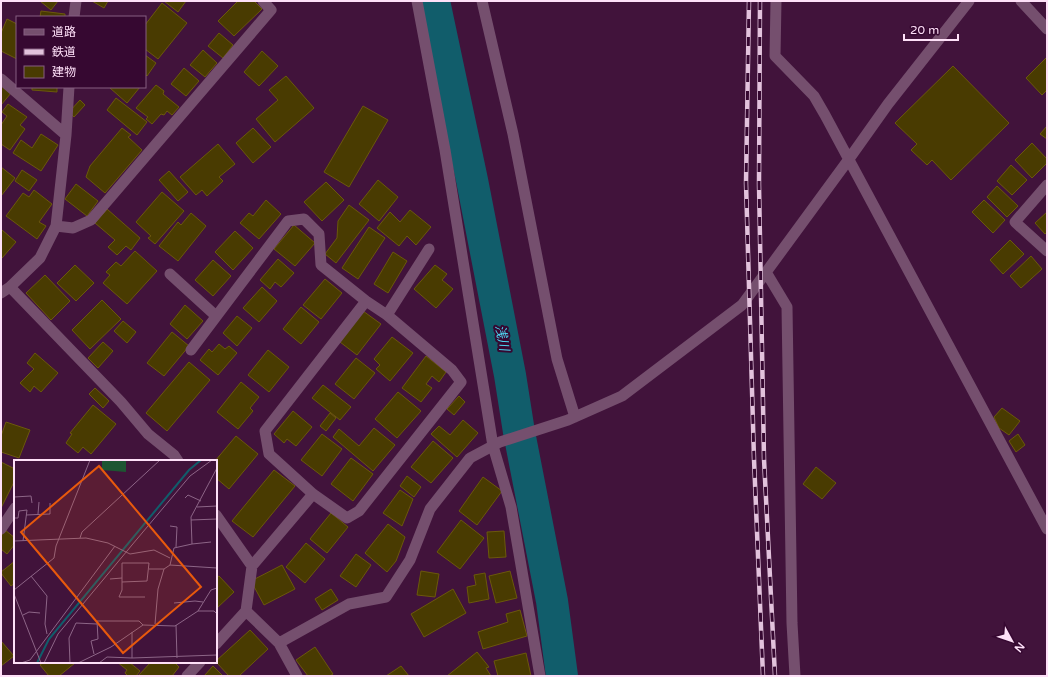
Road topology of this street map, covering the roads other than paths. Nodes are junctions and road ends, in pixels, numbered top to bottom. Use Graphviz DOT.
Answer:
graph roads {
  1 [pos="76,1"];
  2 [pos="264,1"];
  3 [pos="417,1"];
  4 [pos="482,1"];
  5 [pos="776,1"];
  6 [pos="969,1"];
  7 [pos="1021,1"];
  8 [pos="74,16"];
  9 [pos="1047,29"];
  10 [pos="1,79"];
  11 [pos="69,88"];
  12 [pos="66,135"];
  13 [pos="849,159"];
  14 [pos="1047,185"];
  15 [pos="56,226"];
  16 [pos="429,249"];
  17 [pos="1047,252"];
  18 [pos="766,272"];
  19 [pos="170,274"];
  20 [pos="5,290"];
  21 [pos="366,301"];
  22 [pos="387,315"];
  23 [pos="216,316"];
  24 [pos="191,350"];
  25 [pos="571,418"];
  26 [pos="496,444"];
  27 [pos="177,460"];
  28 [pos="313,494"];
  29 [pos="14,509"];
  30 [pos="217,516"];
  31 [pos="1,528"];
  32 [pos="1047,529"];
  33 [pos="252,566"];
  34 [pos="246,611"];
  35 [pos="217,643"];
  36 [pos="279,643"];
  37 [pos="199,663"];
  38 [pos="187,676"];
  39 [pos="297,676"];
  40 [pos="540,676"];
  41 [pos="795,676"];
  1 -- 8 [label="street"];
  2 -- 15 [label="street"];
  3 -- 26 [label="street"];
  4 -- 25 [label="street"];
  5 -- 13 [label="street"];
  6 -- 13 [label="street"];
  7 -- 9 [label="street"];
  10 -- 12 [label="street"];
  11 -- 12 [label="street"];
  12 -- 15 [label="street"];
  13 -- 18 [label="street"];
  13 -- 32 [label="street"];
  14 -- 17 [label="street"];
  15 -- 20 [label="street"];
  16 -- 22 [label="street"];
  18 -- 25 [label="street"];
  18 -- 41 [label="street"];
  19 -- 23 [label="street"];
  20 -- 27 [label="street"];
  21 -- 22 [label="street"];
  21 -- 23 [label="street"];
  21 -- 28 [label="street"];
  22 -- 28 [label="street"];
  23 -- 24 [label="street"];
  25 -- 26 [label="street"];
  26 -- 36 [label="street"];
  26 -- 40 [label="street"];
  28 -- 33 [label="street"];
  29 -- 31 [label="street"];
  30 -- 33 [label="street"];
  33 -- 34 [label="street"];
  34 -- 35 [label="street"];
  34 -- 36 [label="street"];
  36 -- 39 [label="street"];
  37 -- 38 [label="street"];
}
